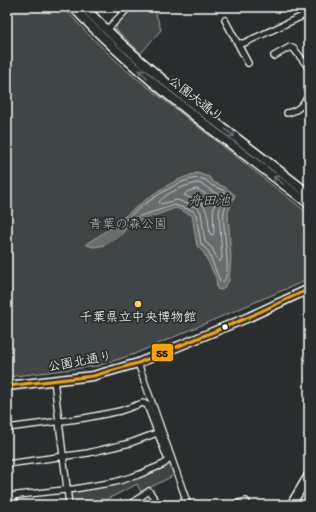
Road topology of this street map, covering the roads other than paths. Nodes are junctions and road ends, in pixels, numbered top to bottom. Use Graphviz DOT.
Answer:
graph roads {
  1 [pos="73,7"];
  2 [pos="84,7"];
  3 [pos="129,7"];
  4 [pos="309,13"];
  5 [pos="225,20"];
  6 [pos="106,30"];
  7 [pos="96,31"];
  8 [pos="108,42"];
  9 [pos="238,43"];
  10 [pos="274,56"];
  11 [pos="248,63"];
  12 [pos="309,68"];
  13 [pos="309,95"];
  14 [pos="287,113"];
  15 [pos="309,194"];
  16 [pos="309,204"];
  17 [pos="309,289"];
  18 [pos="138,363"];
  19 [pos="54,380"];
  20 [pos="7,386"];
  21 [pos="59,421"];
  22 [pos="7,428"];
  23 [pos="157,433"];
  24 [pos="63,457"];
  25 [pos="7,464"];
  26 [pos="309,475"];
  27 [pos="68,489"];
  28 [pos="8,495"];
  29 [pos="187,502"];
  30 [pos="16,505"];
  31 [pos="69,505"];
  32 [pos="129,505"];
  33 [pos="159,505"];
  34 [pos="178,505"];
  35 [pos="232,505"];
  36 [pos="248,505"];
  37 [pos="291,505"];
  1 -- 7 [label="street, 公園大通り"];
  2 -- 6 [label="street, 公園大通り"];
  3 -- 6 [label="street"];
  4 -- 9 [label="street"];
  5 -- 9 [label="street"];
  6 -- 7 [label="street"];
  6 -- 8 [label="street"];
  6 -- 15 [label="street, 公園大通り, one-way"];
  7 -- 8 [label="street, 公園大通り"];
  16 -- 8 [label="street, 公園大通り, one-way"];
  9 -- 11 [label="street"];
  10 -- 12 [label="street"];
  13 -- 14 [label="street"];
  17 -- 18 [label="street, 公園北通り"];
  18 -- 19 [label="street, 公園北通り"];
  18 -- 29 [label="street"];
  19 -- 20 [label="street, 公園北通り"];
  19 -- 21 [label="street"];
  21 -- 22 [label="street"];
  21 -- 23 [label="street"];
  21 -- 24 [label="street"];
  23 -- 24 [label="street"];
  23 -- 27 [label="street"];
  24 -- 25 [label="street"];
  24 -- 27 [label="street"];
  26 -- 37 [label="street"];
  27 -- 28 [label="street"];
  27 -- 31 [label="street"];
  28 -- 30 [label="street"];
  29 -- 34 [label="street"];
  32 -- 33 [label="street"];
  35 -- 36 [label="street"];
}
